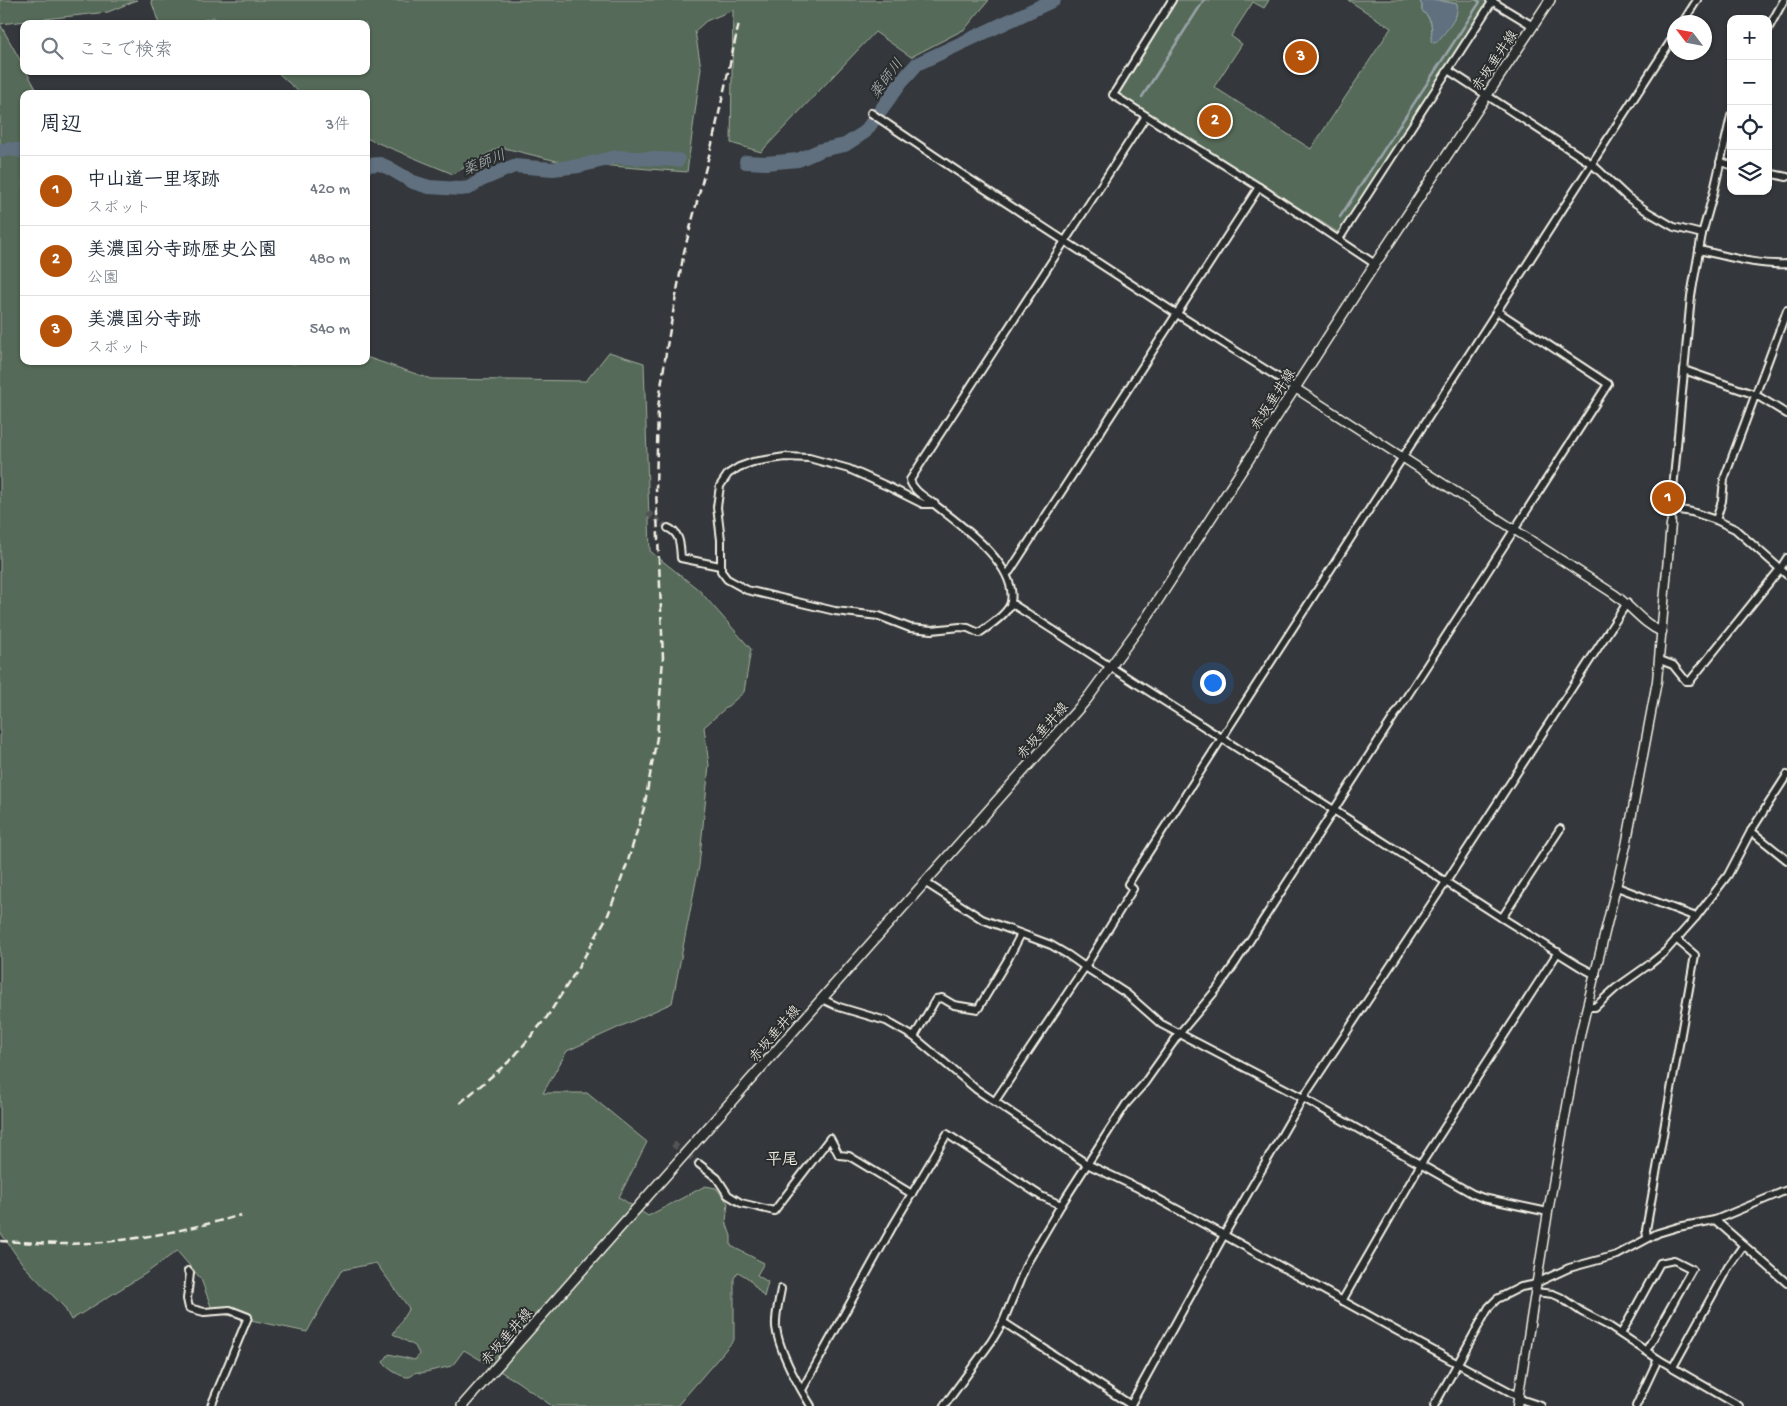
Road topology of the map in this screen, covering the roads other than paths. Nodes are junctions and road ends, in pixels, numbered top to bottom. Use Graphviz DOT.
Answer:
graph roads {
  1 [pos="1172,0"];
  2 [pos="1550,0"];
  3 [pos="1697,0"];
  4 [pos="1784,0"];
  5 [pos="1491,1"];
  6 [pos="1687,15"];
  7 [pos="1772,22"];
  8 [pos="1533,26"];
  9 [pos="1667,47"];
  10 [pos="1448,70"];
  11 [pos="1486,95"];
  12 [pos="871,113"];
  13 [pos="1146,116"];
  14 [pos="1727,133"];
  15 [pos="1720,162"];
  16 [pos="1592,164"];
  17 [pos="1727,164"];
  18 [pos="1772,174"];
  19 [pos="1787,177"];
  20 [pos="1259,187"];
  21 [pos="1702,234"];
  22 [pos="1339,239"];
  23 [pos="1066,242"];
  24 [pos="1699,250"];
  25 [pos="1376,264"];
  26 [pos="1787,264"];
  27 [pos="1787,310"];
  28 [pos="1496,311"];
  29 [pos="1177,314"];
  30 [pos="1684,370"];
  31 [pos="1296,388"];
  32 [pos="1756,395"];
  33 [pos="1787,414"];
  34 [pos="1403,457"];
  35 [pos="935,504"];
  36 [pos="1673,509"];
  37 [pos="1716,520"];
  38 [pos="1671,524"];
  39 [pos="668,528"];
  40 [pos="1514,530"];
  41 [pos="1787,558"];
  42 [pos="720,566"];
  43 [pos="1780,569"];
  44 [pos="1007,574"];
  45 [pos="1787,575"];
  46 [pos="1011,603"];
  47 [pos="1627,603"];
  48 [pos="1662,632"];
  49 [pos="1660,660"];
  50 [pos="1111,667"];
  51 [pos="1222,737"];
  52 [pos="1787,774"];
  53 [pos="1334,810"];
  54 [pos="1560,829"];
  55 [pos="1751,831"];
  56 [pos="1787,860"];
  57 [pos="1446,882"];
  58 [pos="926,883"];
  59 [pos="1617,886"];
  60 [pos="1696,917"];
  61 [pos="1502,918"];
  62 [pos="1021,934"];
  63 [pos="1676,939"];
  64 [pos="1558,952"];
  65 [pos="1085,968"];
  66 [pos="1596,975"];
  67 [pos="822,1000"];
  68 [pos="1587,1007"];
  69 [pos="1180,1034"];
  70 [pos="914,1037"];
  71 [pos="1303,1098"];
  72 [pos="995,1101"];
  73 [pos="699,1164"];
  74 [pos="1087,1164"];
  75 [pos="1421,1164"];
  76 [pos="1787,1190"];
  77 [pos="912,1194"];
  78 [pos="1061,1205"];
  79 [pos="1548,1212"];
  80 [pos="1715,1220"];
  81 [pos="1224,1234"];
  82 [pos="1648,1237"];
  83 [pos="1743,1246"];
  84 [pos="188,1271"];
  85 [pos="1537,1281"];
  86 [pos="1787,1283"];
  87 [pos="781,1288"];
  88 [pos="1535,1292"];
  89 [pos="1342,1300"];
  90 [pos="1003,1322"];
  91 [pos="1621,1334"];
  92 [pos="1646,1351"];
  93 [pos="1658,1359"];
  94 [pos="1458,1364"];
  95 [pos="1673,1368"];
  96 [pos="802,1390"];
  97 [pos="1518,1396"];
  98 [pos="1131,1405"];
  99 [pos="211,1406"];
  100 [pos="462,1406"];
  101 [pos="811,1406"];
  102 [pos="944,1406"];
  103 [pos="1434,1406"];
  104 [pos="1517,1406"];
  105 [pos="1541,1406"];
  106 [pos="1636,1406"];
  107 [pos="1739,1406"];
  1 -- 13 [label="street"];
  2 -- 8 [label="main road, 赤坂垂井線"];
  3 -- 6 [label="street"];
  4 -- 7 [label="street"];
  5 -- 8 [label="street"];
  5 -- 10 [label="street"];
  8 -- 11 [label="main road, 赤坂垂井線"];
  9 -- 16 [label="street"];
  10 -- 11 [label="street"];
  10 -- 22 [label="street"];
  11 -- 16 [label="street"];
  11 -- 25 [label="main road, 赤坂垂井線"];
  12 -- 23 [label="street"];
  13 -- 20 [label="street"];
  13 -- 23 [label="street"];
  14 -- 15 [label="street"];
  15 -- 17 [label="street"];
  15 -- 21 [label="street"];
  16 -- 21 [label="street"];
  16 -- 28 [label="street"];
  18 -- 19 [label="street"];
  20 -- 22 [label="street"];
  20 -- 29 [label="street"];
  21 -- 24 [label="street"];
  22 -- 25 [label="street"];
  23 -- 29 [label="street"];
  23 -- 35 [label="street"];
  24 -- 26 [label="street"];
  24 -- 30 [label="street"];
  25 -- 31 [label="main road, 赤坂垂井線"];
  27 -- 32 [label="street"];
  28 -- 34 [label="street"];
  28 -- 40 [label="street"];
  29 -- 31 [label="street"];
  29 -- 44 [label="street"];
  30 -- 32 [label="street"];
  30 -- 36 [label="street"];
  31 -- 34 [label="street"];
  31 -- 50 [label="main road, 赤坂垂井線"];
  32 -- 33 [label="street"];
  32 -- 37 [label="street"];
  34 -- 40 [label="street"];
  34 -- 51 [label="street"];
  35 -- 42 [label="street"];
  35 -- 44 [label="street"];
  36 -- 37 [label="street"];
  36 -- 38 [label="street"];
  37 -- 43 [label="street"];
  38 -- 48 [label="street"];
  39 -- 42 [label="street"];
  40 -- 47 [label="street"];
  40 -- 53 [label="street"];
  41 -- 43 [label="street"];
  42 -- 46 [label="street"];
  43 -- 45 [label="street"];
  43 -- 49 [label="street"];
  44 -- 46 [label="street"];
  46 -- 50 [label="street"];
  47 -- 48 [label="street"];
  47 -- 57 [label="street"];
  48 -- 49 [label="street"];
  49 -- 59 [label="street"];
  50 -- 51 [label="street"];
  50 -- 58 [label="main road, 赤坂垂井線"];
  51 -- 53 [label="street"];
  51 -- 65 [label="street"];
  52 -- 55 [label="street"];
  53 -- 57 [label="street"];
  53 -- 69 [label="street"];
  54 -- 61 [label="street"];
  55 -- 56 [label="street"];
  55 -- 60 [label="street"];
  57 -- 61 [label="street"];
  57 -- 71 [label="street"];
  58 -- 62 [label="street"];
  58 -- 67 [label="main road, 赤坂垂井線"];
  59 -- 60 [label="street"];
  59 -- 66 [label="street"];
  60 -- 63 [label="street"];
  61 -- 64 [label="street"];
  62 -- 65 [label="street"];
  62 -- 70 [label="street"];
  63 -- 68 [label="street"];
  63 -- 82 [label="street"];
  64 -- 66 [label="street"];
  64 -- 75 [label="street"];
  65 -- 69 [label="street"];
  65 -- 72 [label="street"];
  66 -- 68 [label="street"];
  67 -- 70 [label="street"];
  67 -- 100 [label="main road, 赤坂垂井線"];
  68 -- 79 [label="street"];
  69 -- 71 [label="street"];
  69 -- 74 [label="street"];
  70 -- 72 [label="street"];
  71 -- 75 [label="street"];
  71 -- 81 [label="street"];
  72 -- 74 [label="street"];
  73 -- 77 [label="street"];
  74 -- 78 [label="street"];
  74 -- 81 [label="street"];
  75 -- 79 [label="street"];
  75 -- 89 [label="street"];
  76 -- 80 [label="street"];
  77 -- 78 [label="street"];
  77 -- 96 [label="street"];
  78 -- 90 [label="street"];
  79 -- 85 [label="street"];
  80 -- 82 [label="street"];
  80 -- 83 [label="street"];
  81 -- 89 [label="street"];
  81 -- 98 [label="street"];
  82 -- 85 [label="street"];
  83 -- 86 [label="street"];
  83 -- 95 [label="street"];
  84 -- 99 [label="street"];
  85 -- 88 [label="street"];
  85 -- 94 [label="street"];
  87 -- 96 [label="street"];
  88 -- 91 [label="street"];
  88 -- 97 [label="street"];
  89 -- 94 [label="street"];
  90 -- 98 [label="street"];
  90 -- 102 [label="street"];
  91 -- 92 [label="street"];
  91 -- 92 [label="street"];
  92 -- 93 [label="street"];
  93 -- 95 [label="street"];
  93 -- 106 [label="street"];
  94 -- 97 [label="street"];
  94 -- 103 [label="street"];
  95 -- 107 [label="street"];
  96 -- 101 [label="street"];
  97 -- 104 [label="street"];
  97 -- 105 [label="street"];
}
